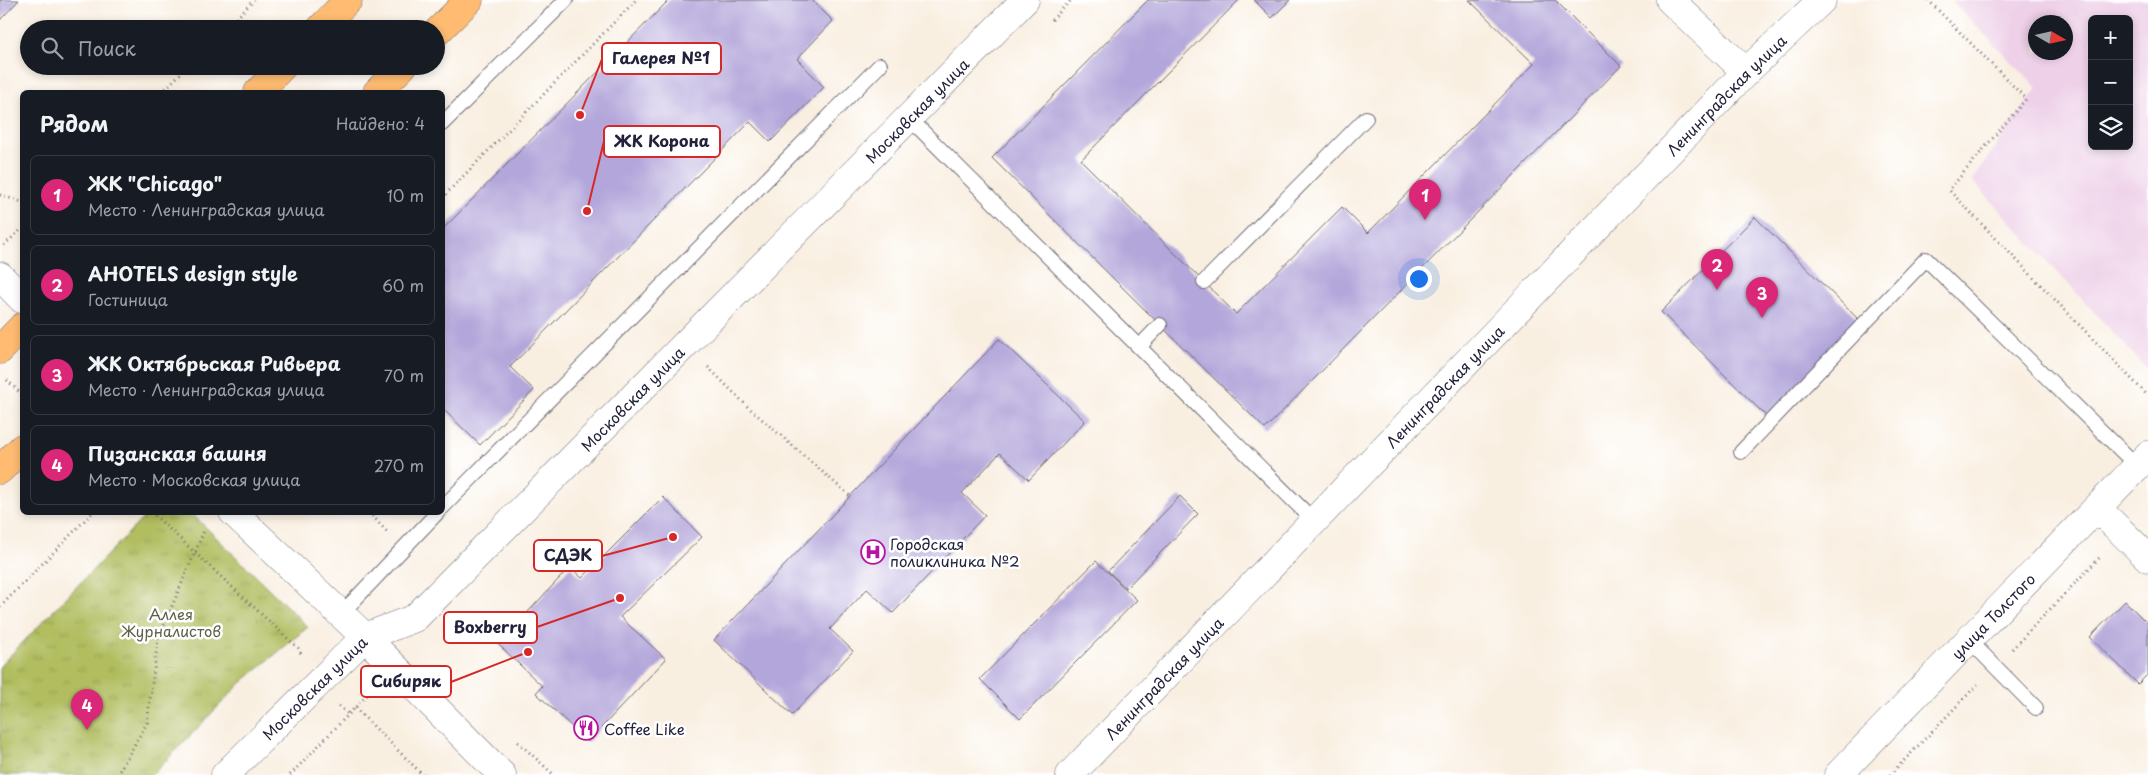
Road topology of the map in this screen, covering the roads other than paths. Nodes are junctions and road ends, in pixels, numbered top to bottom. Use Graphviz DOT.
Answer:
graph roads {
  1 [pos="348,0"];
  2 [pos="469,0"];
  3 [pos="566,0"];
  4 [pos="1025,0"];
  5 [pos="1670,0"];
  6 [pos="1822,0"];
  7 [pos="329,20"];
  8 [pos="445,24"];
  9 [pos="880,64"];
  10 [pos="1746,72"];
  11 [pos="274,75"];
  12 [pos="394,75"];
  13 [pos="260,90"];
  14 [pos="379,90"];
  15 [pos="908,118"];
  16 [pos="1366,118"];
  17 [pos="445,121"];
  18 [pos="0,276"];
  19 [pos="1204,282"];
  20 [pos="20,298"];
  21 [pos="1160,325"];
  22 [pos="20,329"];
  23 [pos="1139,347"];
  24 [pos="0,350"];
  25 [pos="20,450"];
  26 [pos="1741,452"];
  27 [pos="2144,466"];
  28 [pos="0,470"];
  29 [pos="445,505"];
  30 [pos="2098,509"];
  31 [pos="435,515"];
  32 [pos="232,516"];
  33 [pos="1314,521"];
  34 [pos="2148,558"];
  35 [pos="340,614"];
  36 [pos="365,637"];
  37 [pos="1970,640"];
  38 [pos="2036,708"];
  39 [pos="225,775"];
  40 [pos="502,775"];
  41 [pos="1070,775"];
  42 [pos="1838,775"];
  1 -- 7 [label="main road"];
  2 -- 8 [label="main road"];
  3 -- 17 [label="lane"];
  4 -- 15 [label="street, Московская улица"];
  5 -- 10 [label="street"];
  6 -- 10 [label="street, Ленинградская улица"];
  9 -- 29 [label="lane"];
  10 -- 33 [label="street, Ленинградская улица"];
  11 -- 13 [label="main road"];
  12 -- 14 [label="main road"];
  15 -- 23 [label="lane"];
  15 -- 36 [label="street, Московская улица"];
  16 -- 19 [label="lane"];
  18 -- 20 [label="street"];
  21 -- 23 [label="lane"];
  22 -- 24 [label="main road"];
  23 -- 33 [label="lane"];
  25 -- 28 [label="main road"];
  26 -- 27 [label="lane"];
  27 -- 30 [label="street, улица Толстого"];
  30 -- 34 [label="street"];
  30 -- 37 [label="street, улица Толстого"];
  31 -- 35 [label="lane"];
  32 -- 35 [label="street"];
  33 -- 41 [label="street, Ленинградская улица"];
  35 -- 36 [label="street"];
  36 -- 39 [label="street, Московская улица"];
  36 -- 40 [label="street"];
  37 -- 38 [label="lane"];
  37 -- 42 [label="street, улица Толстого"];
}
